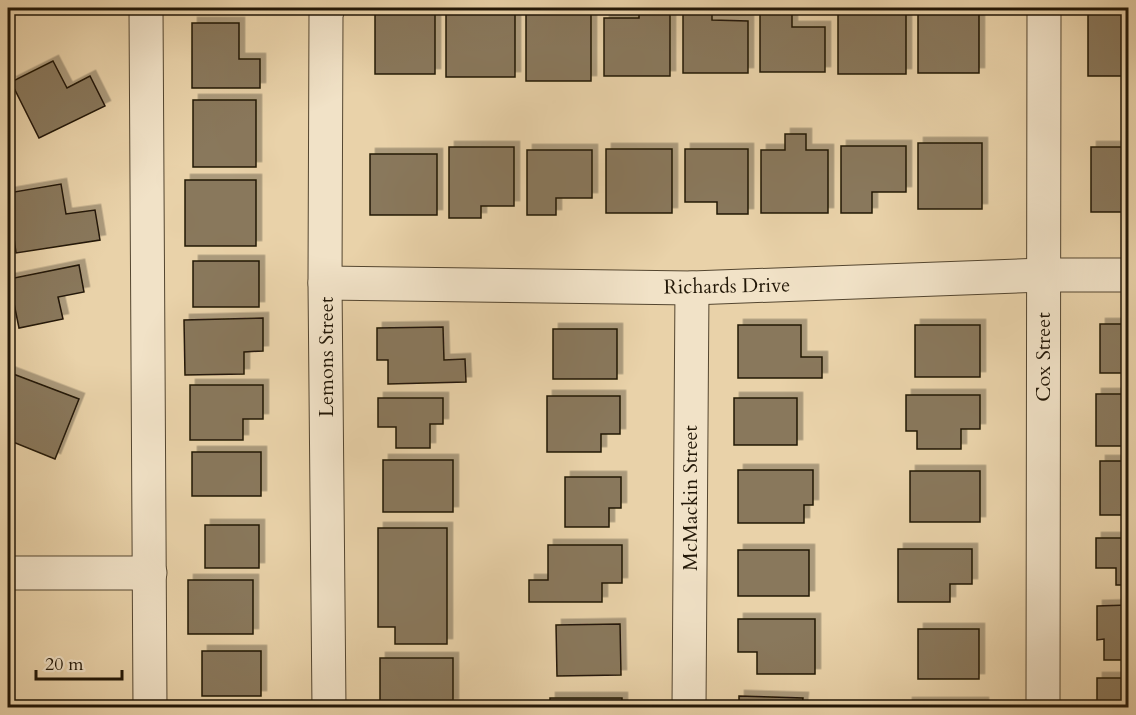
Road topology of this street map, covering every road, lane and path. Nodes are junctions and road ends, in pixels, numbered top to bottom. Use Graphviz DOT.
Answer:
graph roads {
  1 [pos="146,8"];
  2 [pos="328,8"];
  3 [pos="1044,8"];
  4 [pos="1043,275"];
  5 [pos="1128,275"];
  6 [pos="325,283"];
  7 [pos="692,288"];
  8 [pos="8,573"];
  9 [pos="150,573"];
  10 [pos="150,708"];
  11 [pos="329,708"];
  12 [pos="689,708"];
  13 [pos="1043,708"];
  1 -- 9 [label="street"];
  2 -- 6 [label="street, Lemons Street"];
  3 -- 4 [label="street, Cox Street"];
  4 -- 5 [label="street, Richards Drive"];
  4 -- 7 [label="street, Richards Drive"];
  4 -- 13 [label="street, Cox Street"];
  6 -- 7 [label="street, Richards Drive"];
  6 -- 11 [label="street, Lemons Street"];
  7 -- 12 [label="street, McMackin Street"];
  8 -- 9 [label="street"];
  9 -- 10 [label="street"];
}
